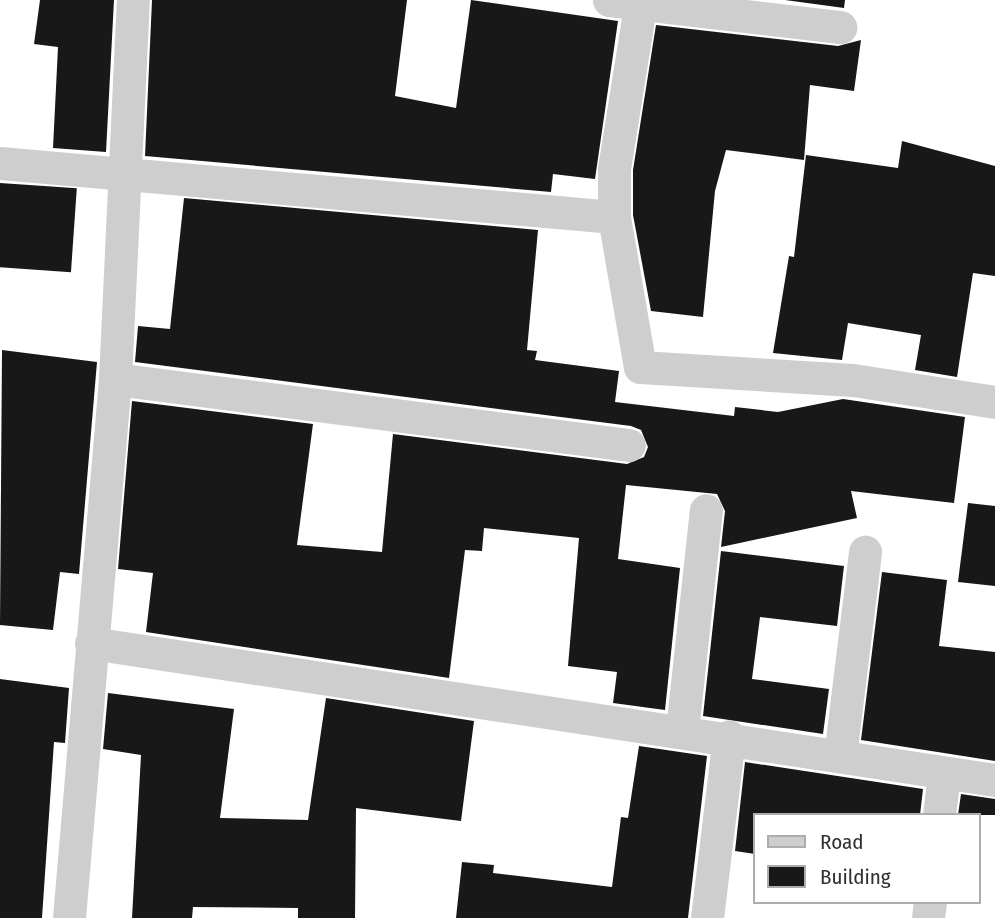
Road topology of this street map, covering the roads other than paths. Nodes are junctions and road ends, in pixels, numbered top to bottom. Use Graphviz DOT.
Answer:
graph roads {
  1 [pos="133,0"];
  2 [pos="630,1"];
  3 [pos="840,27"];
  4 [pos="0,163"];
  5 [pos="126,174"];
  6 [pos="614,217"];
  7 [pos="115,379"];
  8 [pos="995,402"];
  9 [pos="629,445"];
  10 [pos="706,510"];
  11 [pos="865,552"];
  12 [pos="91,643"];
  13 [pos="682,730"];
  14 [pos="729,736"];
  15 [pos="841,756"];
  16 [pos="944,774"];
  17 [pos="995,780"];
  18 [pos="939,813"];
  19 [pos="69,918"];
  20 [pos="708,918"];
  1 -- 5 [label="street"];
  2 -- 3 [label="street"];
  2 -- 6 [label="street"];
  4 -- 5 [label="street"];
  5 -- 6 [label="street"];
  5 -- 7 [label="street"];
  6 -- 8 [label="street"];
  7 -- 9 [label="street"];
  7 -- 12 [label="street"];
  10 -- 13 [label="street"];
  11 -- 15 [label="street"];
  12 -- 13 [label="street"];
  12 -- 19 [label="street"];
  13 -- 14 [label="street"];
  14 -- 15 [label="street"];
  14 -- 20 [label="street"];
  15 -- 16 [label="street"];
  16 -- 17 [label="street"];
  16 -- 18 [label="street"];
}
